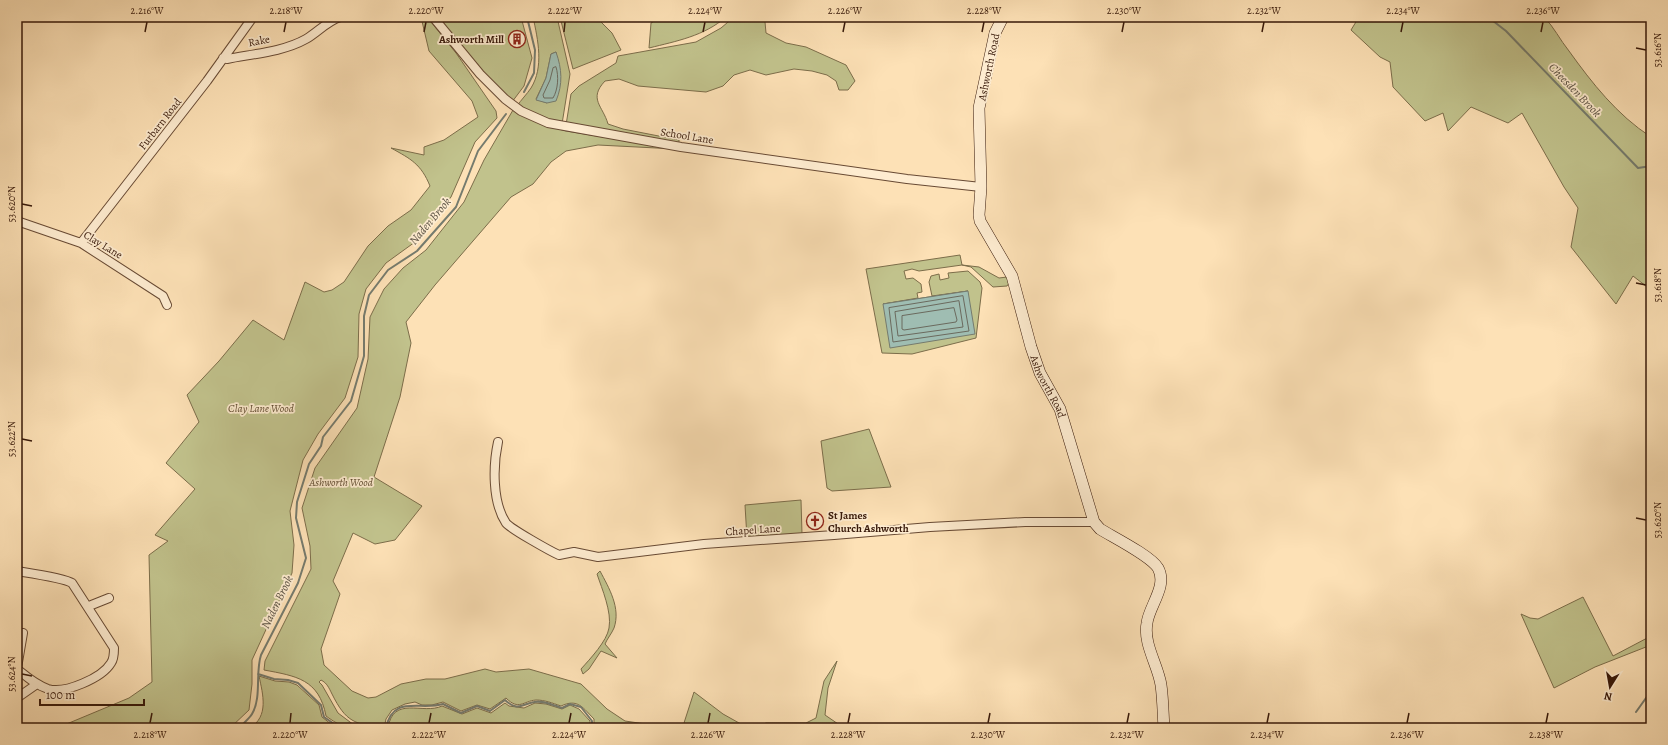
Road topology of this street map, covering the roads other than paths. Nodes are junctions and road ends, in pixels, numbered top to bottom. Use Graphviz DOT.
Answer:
graph roads {
  1 [pos="253,17"];
  2 [pos="340,17"];
  3 [pos="433,17"];
  4 [pos="1003,17"];
  5 [pos="223,58"];
  6 [pos="981,187"];
  7 [pos="17,221"];
  8 [pos="82,244"];
  9 [pos="167,305"];
  10 [pos="498,442"];
  11 [pos="1094,522"];
  12 [pos="17,570"];
  13 [pos="109,598"];
  14 [pos="88,606"];
  15 [pos="23,633"];
  16 [pos="17,668"];
  17 [pos="37,684"];
  18 [pos="17,698"];
  19 [pos="1164,728"];
  1 -- 5 [label="street, Furbarn Road"];
  2 -- 5 [label="street, Rake"];
  3 -- 6 [label="street, School Lane"];
  4 -- 6 [label="street, Ashworth Road"];
  5 -- 8 [label="street, Furbarn Road"];
  6 -- 11 [label="street, Ashworth Road"];
  7 -- 8 [label="street, Clay Lane"];
  8 -- 9 [label="street, Clay Lane"];
  10 -- 11 [label="street, Chapel Lane"];
  11 -- 19 [label="street"];
  12 -- 14 [label="street"];
  13 -- 14 [label="street"];
  14 -- 17 [label="street"];
  15 -- 16 [label="street"];
  16 -- 17 [label="street"];
  17 -- 18 [label="street"];
}
